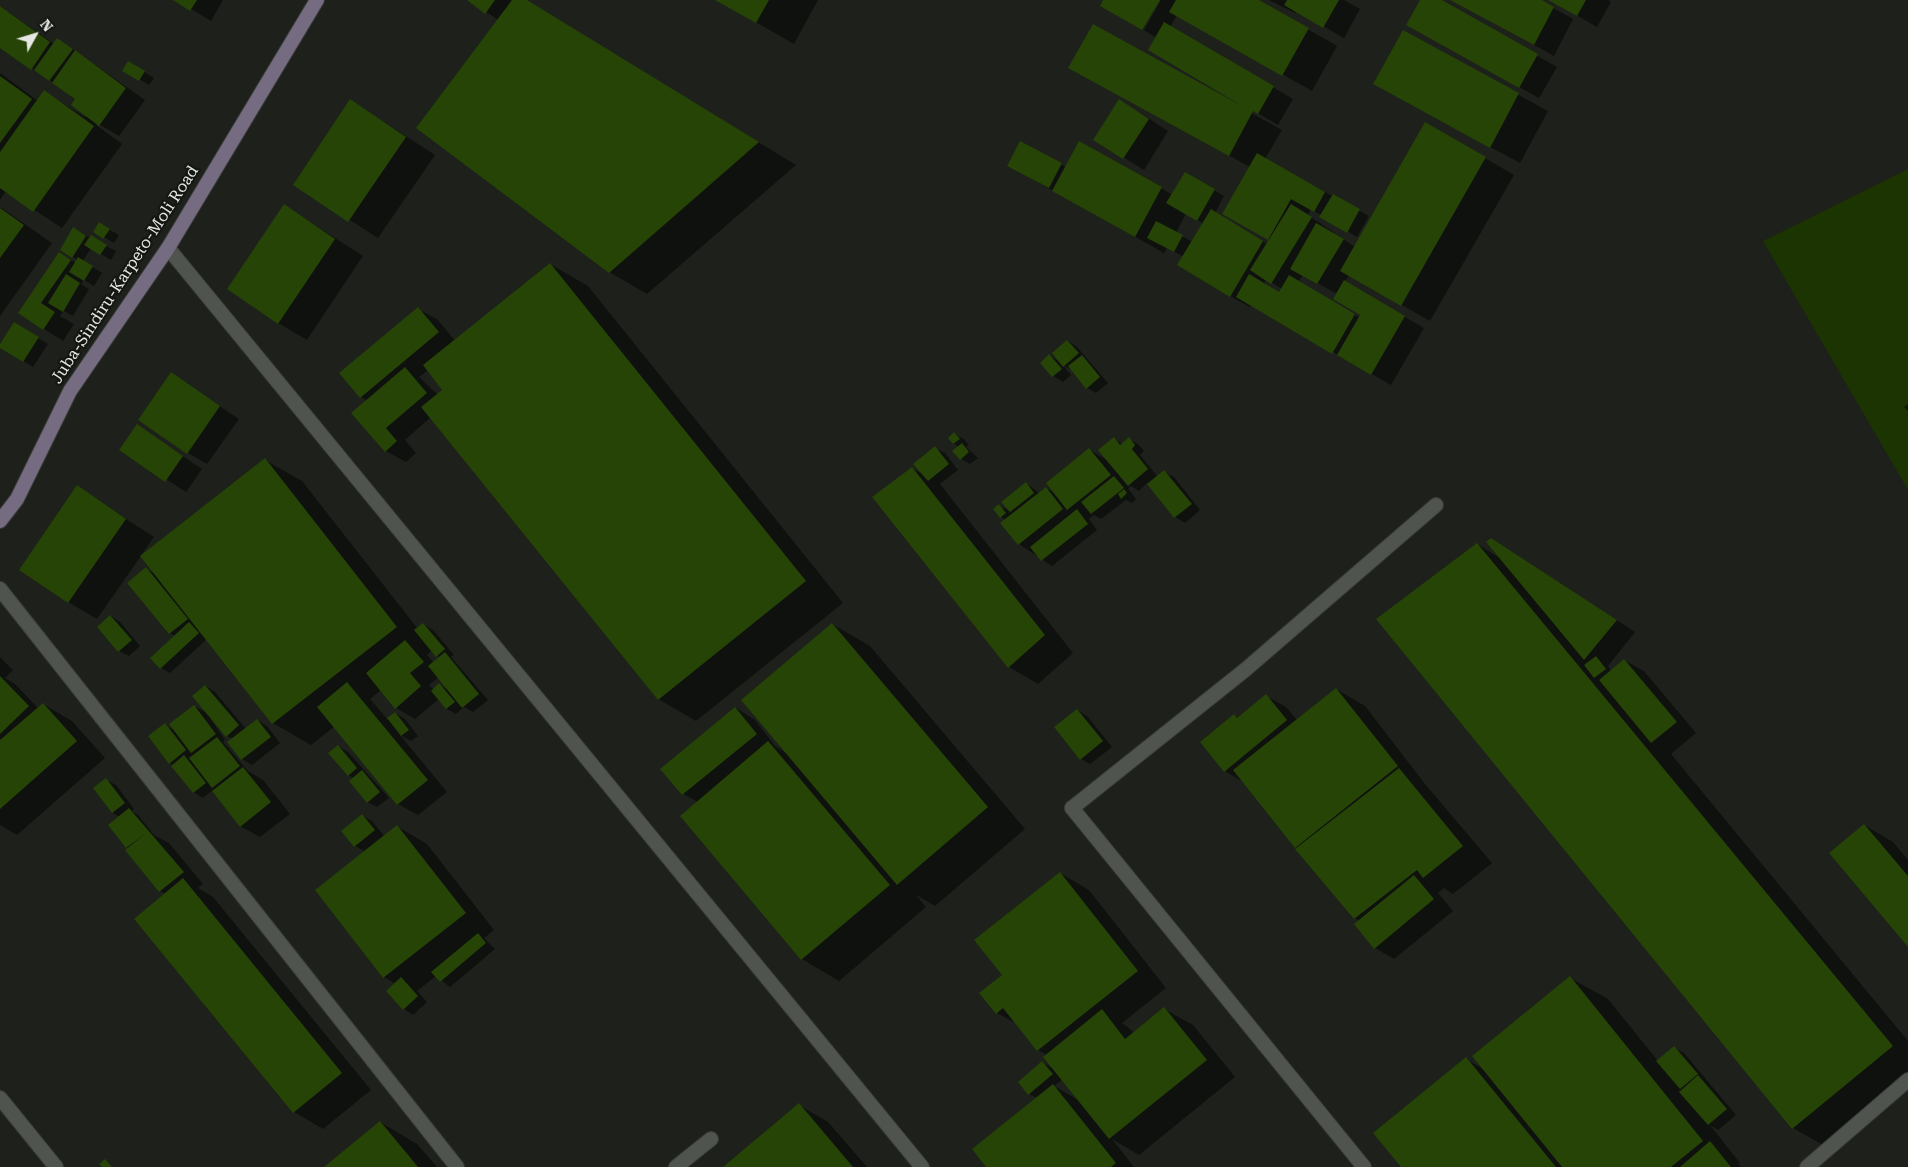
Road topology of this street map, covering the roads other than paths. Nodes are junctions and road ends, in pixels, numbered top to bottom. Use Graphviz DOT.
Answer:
graph roads {
  1 [pos="317,0"];
  2 [pos="168,248"];
  3 [pos="1436,505"];
  4 [pos="0,521"];
  5 [pos="0,589"];
  6 [pos="1908,1080"];
  7 [pos="0,1098"];
  8 [pos="711,1140"];
  9 [pos="56,1167"];
  10 [pos="457,1167"];
  11 [pos="676,1167"];
  12 [pos="922,1167"];
  13 [pos="1364,1167"];
  14 [pos="1807,1167"];
  1 -- 2 [label="main road, Juba-Sindiru-Karpeto-Moli Road"];
  2 -- 4 [label="main road, Juba-Sindiru-Karpeto-Moli Road"];
  2 -- 12 [label="street"];
  3 -- 13 [label="street"];
  5 -- 10 [label="street"];
  6 -- 14 [label="street"];
  7 -- 9 [label="street"];
  8 -- 11 [label="street"];
}
